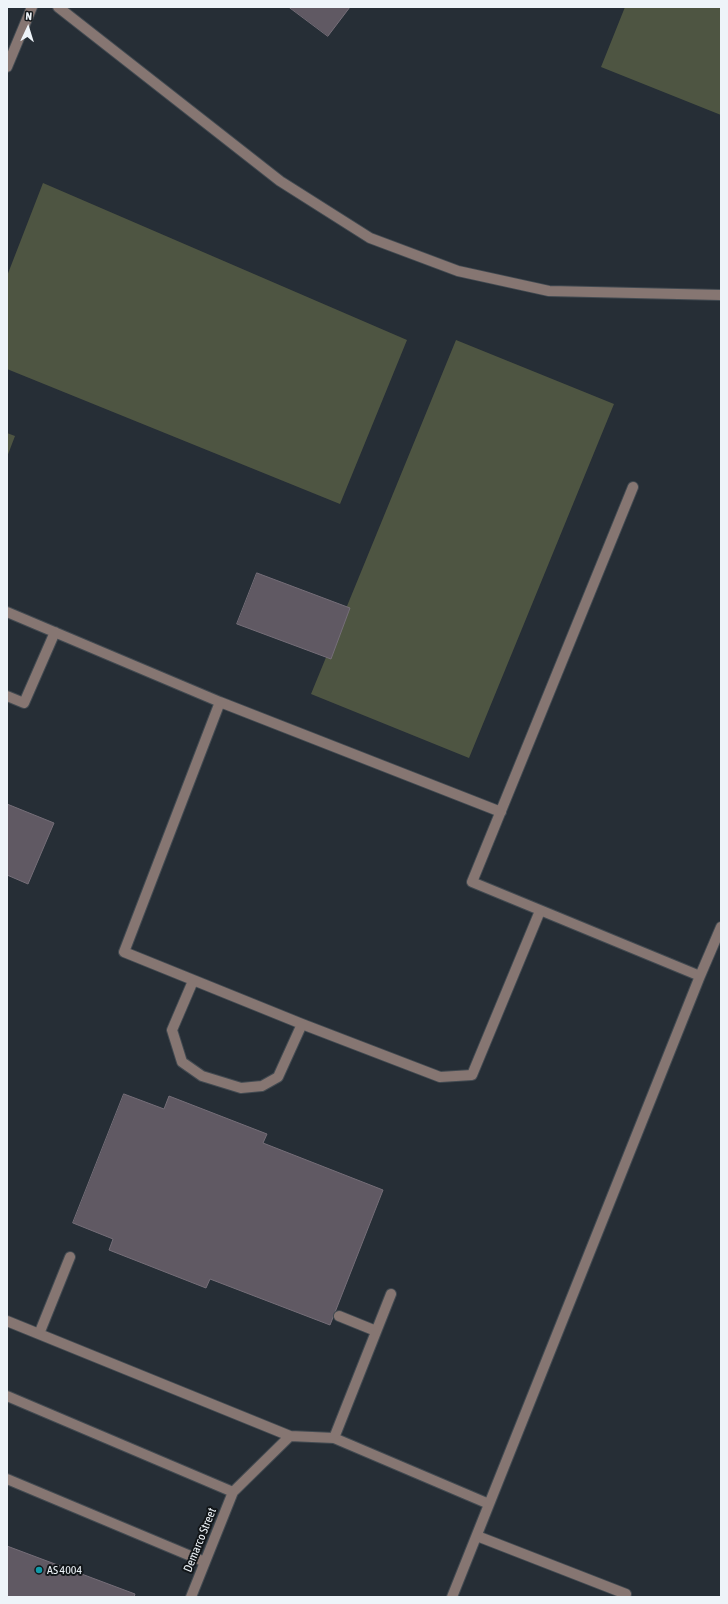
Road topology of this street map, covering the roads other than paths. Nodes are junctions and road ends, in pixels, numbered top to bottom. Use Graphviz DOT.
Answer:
graph roads {
  1 [pos="32,7"];
  2 [pos="58,7"];
  3 [pos="7,67"];
  4 [pos="721,295"];
  5 [pos="633,487"];
  6 [pos="7,612"];
  7 [pos="55,632"];
  8 [pos="7,696"];
  9 [pos="220,702"];
  10 [pos="500,812"];
  11 [pos="540,911"];
  12 [pos="721,927"];
  13 [pos="700,976"];
  14 [pos="193,981"];
  15 [pos="302,1024"];
  16 [pos="70,1257"];
  17 [pos="390,1294"];
  18 [pos="338,1316"];
  19 [pos="7,1321"];
  20 [pos="376,1331"];
  21 [pos="39,1334"];
  22 [pos="7,1396"];
  23 [pos="290,1436"];
  24 [pos="334,1438"];
  25 [pos="7,1479"];
  26 [pos="233,1492"];
  27 [pos="489,1504"];
  28 [pos="477,1536"];
  29 [pos="205,1562"];
  30 [pos="191,1597"];
  31 [pos="452,1597"];
  32 [pos="625,1597"];
  1 -- 3 [label="street"];
  2 -- 4 [label="street"];
  5 -- 10 [label="street"];
  6 -- 7 [label="street"];
  7 -- 8 [label="street"];
  7 -- 9 [label="street"];
  9 -- 10 [label="street"];
  9 -- 14 [label="street"];
  10 -- 11 [label="street"];
  11 -- 13 [label="street"];
  11 -- 15 [label="street"];
  12 -- 13 [label="street"];
  13 -- 27 [label="street"];
  14 -- 15 [label="street"];
  14 -- 15 [label="street"];
  16 -- 21 [label="street"];
  17 -- 20 [label="street"];
  18 -- 20 [label="street"];
  19 -- 21 [label="street"];
  20 -- 24 [label="street"];
  21 -- 23 [label="street"];
  22 -- 26 [label="street"];
  23 -- 24 [label="street"];
  23 -- 26 [label="street"];
  24 -- 27 [label="street"];
  25 -- 29 [label="street"];
  26 -- 29 [label="street, Demarco Street"];
  27 -- 28 [label="street"];
  28 -- 31 [label="street"];
  28 -- 32 [label="street"];
  29 -- 30 [label="street, Demarco Street"];
}
